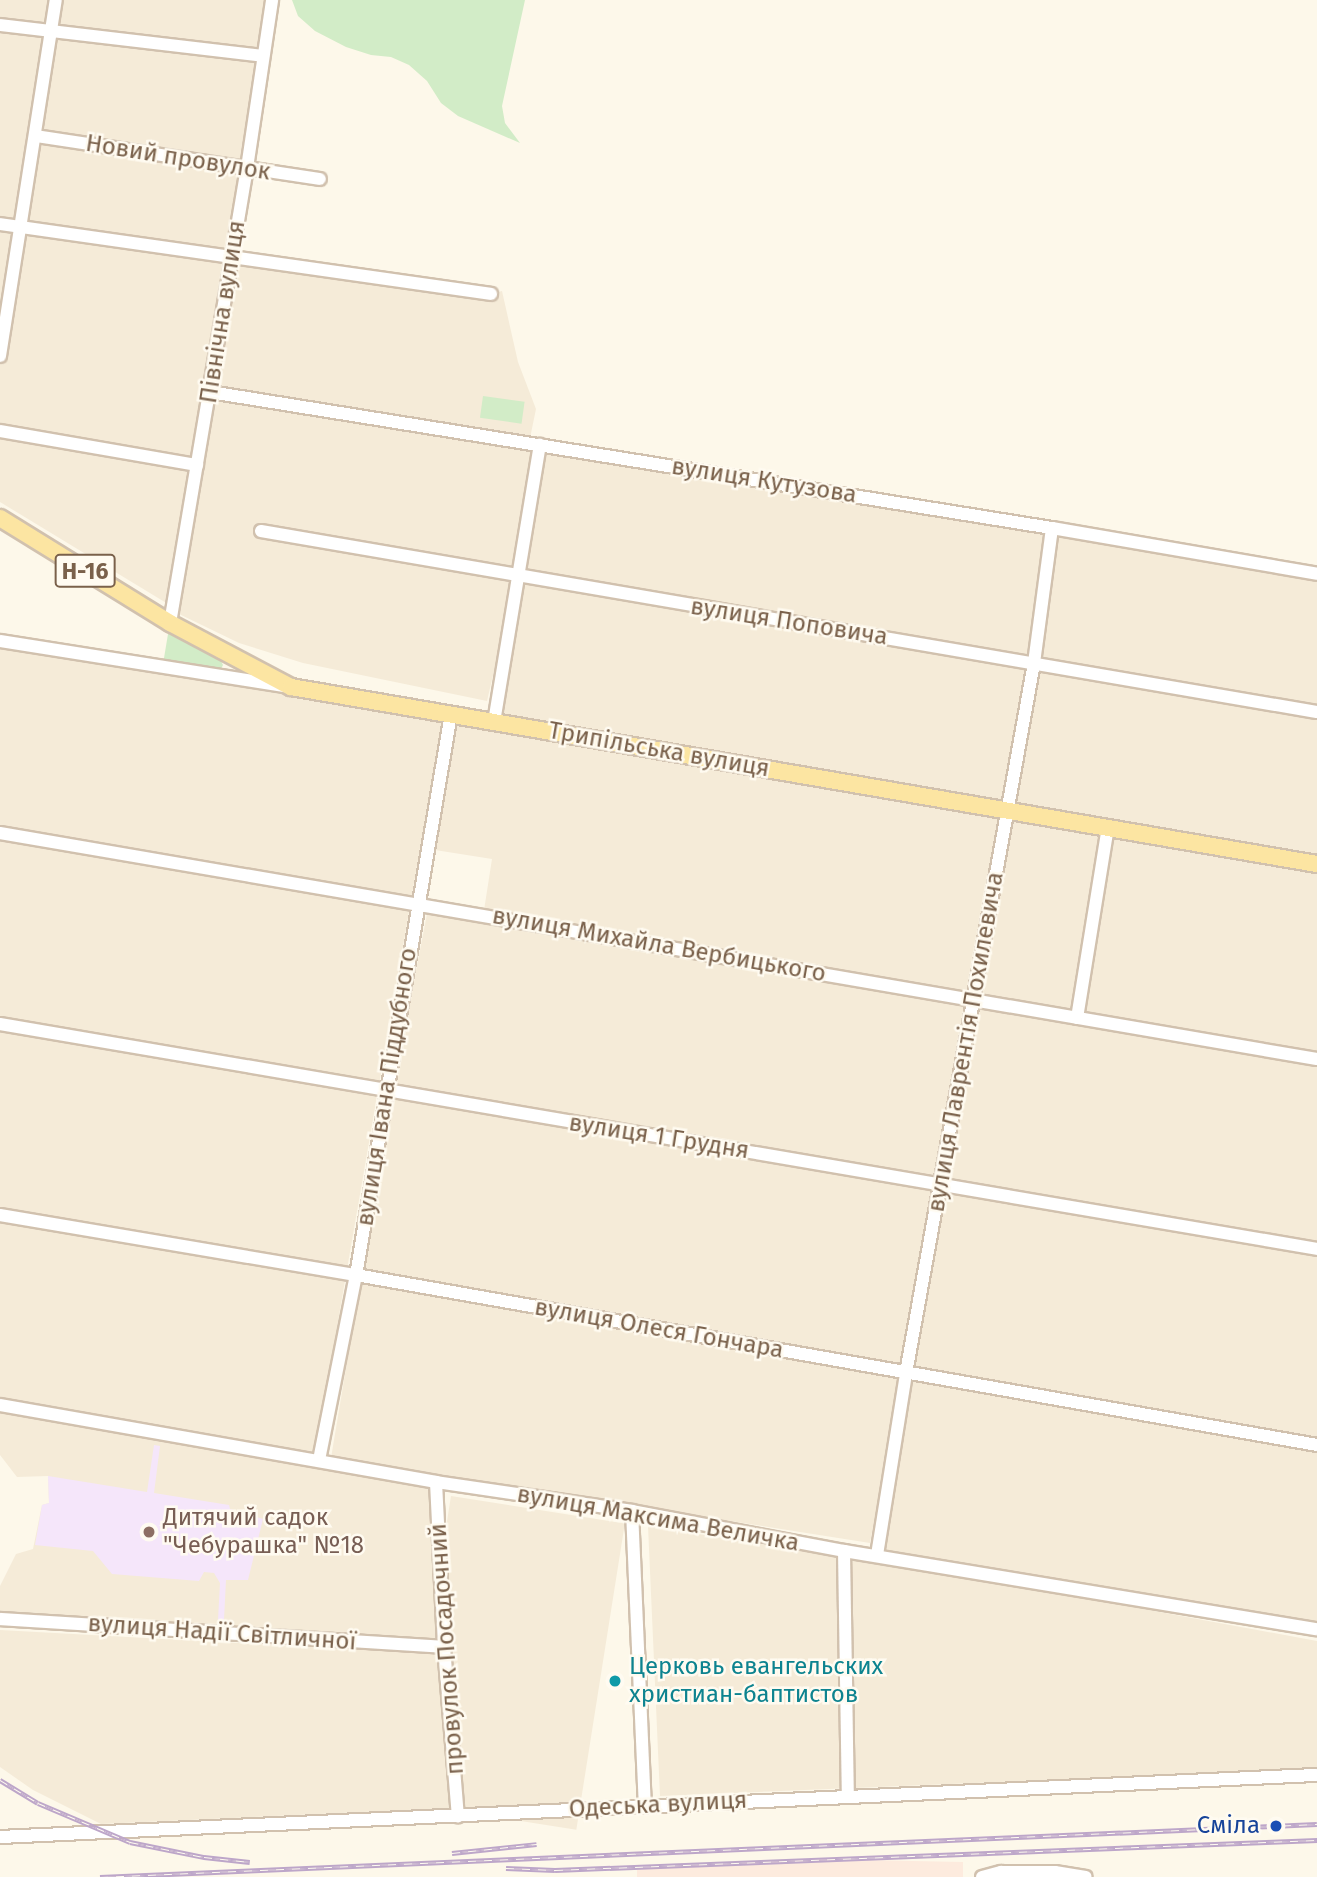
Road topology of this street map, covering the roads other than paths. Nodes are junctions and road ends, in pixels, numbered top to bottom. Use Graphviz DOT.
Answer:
graph roads {
  1 [pos="56,0"];
  2 [pos="272,0"];
  3 [pos="0,25"];
  4 [pos="50,33"];
  5 [pos="263,56"];
  6 [pos="36,136"];
  7 [pos="247,168"];
  8 [pos="320,179"];
  9 [pos="0,224"];
  10 [pos="21,228"];
  11 [pos="232,259"];
  12 [pos="491,294"];
  13 [pos="0,356"];
  14 [pos="210,392"];
  15 [pos="0,431"];
  16 [pos="540,445"];
  17 [pos="197,465"];
  18 [pos="0,518"];
  19 [pos="1052,528"];
  20 [pos="261,531"];
  21 [pos="1317,574"];
  22 [pos="516,577"];
  23 [pos="170,623"];
  24 [pos="0,641"];
  25 [pos="1034,663"];
  26 [pos="291,687"];
  27 [pos="1317,712"];
  28 [pos="451,714"];
  29 [pos="494,722"];
  30 [pos="1009,809"];
  31 [pos="1108,827"];
  32 [pos="0,833"];
  33 [pos="1317,864"];
  34 [pos="418,903"];
  35 [pos="973,1001"];
  36 [pos="1077,1018"];
  37 [pos="0,1024"];
  38 [pos="1317,1059"];
  39 [pos="387,1091"];
  40 [pos="940,1184"];
  41 [pos="0,1215"];
  42 [pos="1317,1250"];
  43 [pos="356,1275"];
  44 [pos="906,1373"];
  45 [pos="0,1405"];
  46 [pos="1317,1445"];
  47 [pos="319,1460"];
  48 [pos="436,1482"];
  49 [pos="632,1511"];
  50 [pos="844,1551"];
  51 [pos="877,1555"];
  52 [pos="0,1619"];
  53 [pos="1317,1629"];
  54 [pos="444,1647"];
  55 [pos="1317,1775"];
  56 [pos="848,1795"];
  57 [pos="645,1805"];
  58 [pos="458,1816"];
  59 [pos="0,1837"];
  60 [pos="982,1877"];
  61 [pos="1086,1877"];
  1 -- 4 [label="street"];
  2 -- 5 [label="street, Північна вулиця"];
  3 -- 4 [label="street"];
  4 -- 5 [label="street"];
  4 -- 6 [label="street"];
  5 -- 7 [label="street, Північна вулиця"];
  6 -- 7 [label="street, Новий провулок"];
  6 -- 10 [label="street"];
  7 -- 8 [label="street, Новий провулок"];
  7 -- 11 [label="street, Північна вулиця"];
  9 -- 10 [label="street"];
  10 -- 11 [label="street"];
  10 -- 13 [label="street"];
  11 -- 12 [label="street"];
  11 -- 14 [label="street, Північна вулиця"];
  14 -- 16 [label="street, вулиця Кутузова"];
  14 -- 17 [label="street, Північна вулиця"];
  15 -- 17 [label="street"];
  16 -- 19 [label="street, вулиця Кутузова"];
  16 -- 22 [label="street"];
  17 -- 23 [label="street, Північна вулиця"];
  18 -- 23 [label="main road, Н-16"];
  19 -- 21 [label="street, вулиця Кутузова"];
  19 -- 25 [label="street, вулиця Лаврентія Похилевича"];
  20 -- 22 [label="street, вулиця Поповича"];
  22 -- 25 [label="street, вулиця Поповича"];
  22 -- 29 [label="street"];
  23 -- 26 [label="main road"];
  24 -- 26 [label="street, Трипільська вулиця"];
  25 -- 27 [label="street, вулиця Поповича"];
  25 -- 30 [label="street, вулиця Лаврентія Похилевича"];
  26 -- 28 [label="main road, Трипільська вулиця"];
  28 -- 29 [label="main road, Трипільська вулиця"];
  28 -- 34 [label="street, вулиця Івана Піддубного"];
  29 -- 30 [label="main road, Трипільська вулиця"];
  30 -- 31 [label="main road, Трипільська вулиця"];
  30 -- 35 [label="street, вулиця Лаврентія Похилевича"];
  31 -- 33 [label="main road, Трипільська вулиця"];
  31 -- 36 [label="street"];
  32 -- 34 [label="street, вулиця Михайла Вербицького"];
  34 -- 35 [label="street, вулиця Михайла Вербицького"];
  34 -- 39 [label="street, вулиця Івана Піддубного"];
  35 -- 36 [label="street, вулиця Михайла Вербицького"];
  35 -- 40 [label="street, вулиця Лаврентія Похилевича"];
  36 -- 38 [label="street, вулиця Михайла Вербицького"];
  37 -- 39 [label="street, вулиця 1 Грудня"];
  39 -- 40 [label="street, вулиця 1 Грудня"];
  39 -- 43 [label="street, вулиця Івана Піддубного"];
  40 -- 42 [label="street, вулиця 1 Грудня"];
  40 -- 44 [label="street, вулиця Лаврентія Похилевича"];
  41 -- 43 [label="street, вулиця Олеся Гончара"];
  43 -- 44 [label="street, вулиця Олеся Гончара"];
  43 -- 47 [label="street, вулиця Івана Піддубного"];
  44 -- 46 [label="street, вулиця Олеся Гончара"];
  44 -- 51 [label="street, вулиця Лаврентія Похилевича"];
  45 -- 47 [label="street, вулиця Максима Величка"];
  47 -- 48 [label="street, вулиця Максима Величка"];
  48 -- 49 [label="street, вулиця Максима Величка"];
  48 -- 54 [label="street, провулок Посадочний"];
  49 -- 50 [label="street, вулиця Максима Величка"];
  49 -- 57 [label="street"];
  50 -- 51 [label="street, вулиця Максима Величка"];
  50 -- 56 [label="street"];
  51 -- 53 [label="street, вулиця Максима Величка"];
  52 -- 54 [label="street, вулиця Надії Світличної"];
  54 -- 58 [label="street, провулок Посадочний"];
  55 -- 56 [label="street, Одеська вулиця"];
  56 -- 57 [label="street, Одеська вулиця"];
  57 -- 58 [label="street, Одеська вулиця"];
  58 -- 59 [label="street, Одеська вулиця"];
  60 -- 61 [label="street"];
}
